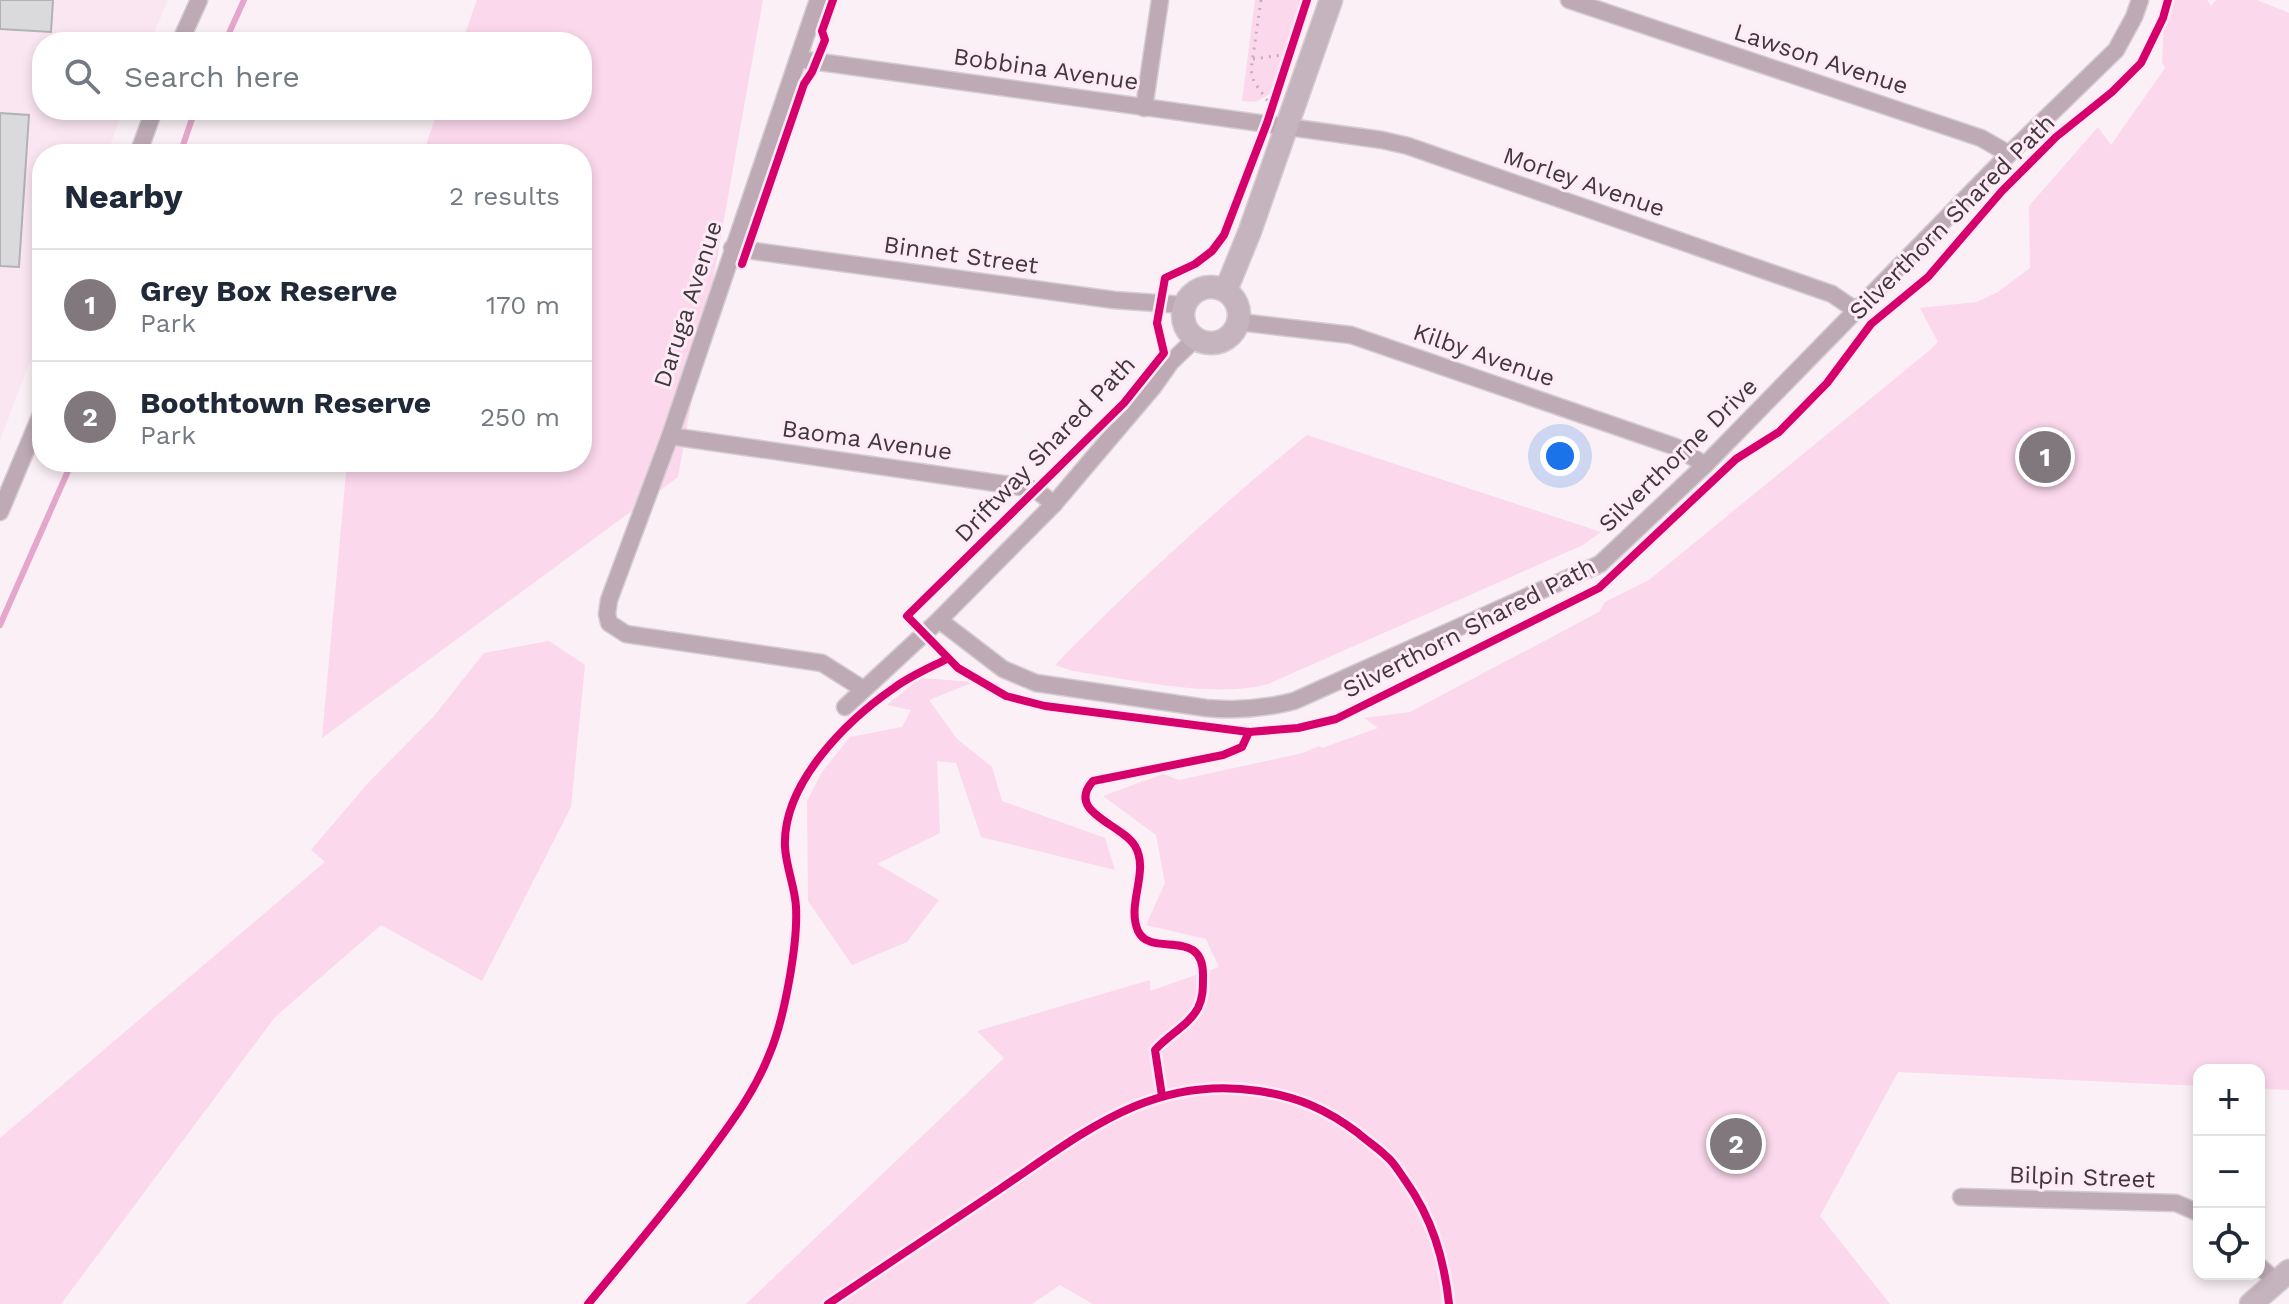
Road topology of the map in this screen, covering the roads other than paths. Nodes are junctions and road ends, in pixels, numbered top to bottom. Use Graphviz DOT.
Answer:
graph roads {
  1 [pos="199,0"];
  2 [pos="818,0"];
  3 [pos="1160,0"];
  4 [pos="1331,0"];
  5 [pos="1569,0"];
  6 [pos="2140,0"];
  7 [pos="185,32"];
  8 [pos="798,59"];
  9 [pos="1144,108"];
  10 [pos="1275,119"];
  11 [pos="150,120"];
  12 [pos="142,144"];
  13 [pos="2009,154"];
  14 [pos="732,248"];
  15 [pos="1226,290"];
  16 [pos="1184,305"];
  17 [pos="1857,311"];
  18 [pos="1239,322"];
  19 [pos="1195,339"];
  20 [pos="32,436"];
  21 [pos="670,436"];
  22 [pos="1705,465"];
  23 [pos="1054,504"];
  24 [pos="0,512"];
  25 [pos="939,620"];
  26 [pos="863,689"];
  27 [pos="845,707"];
  28 [pos="1961,1197"];
  29 [pos="2193,1210"];
  30 [pos="2283,1277"];
  31 [pos="2251,1304"];
  1 -- 7 [label="street"];
  2 -- 8 [label="street, Daruga Avenue"];
  3 -- 9 [label="street"];
  4 -- 10 [label="street"];
  5 -- 13 [label="street, Lawson Avenue"];
  6 -- 13 [label="street, Silverthorne Drive"];
  8 -- 9 [label="street, Bobbina Avenue"];
  8 -- 14 [label="street, Daruga Avenue"];
  9 -- 10 [label="street, Bobbina Avenue"];
  10 -- 15 [label="street"];
  10 -- 17 [label="street, Morley Avenue"];
  11 -- 12 [label="street"];
  13 -- 17 [label="street, Silverthorne Drive"];
  14 -- 16 [label="street, Binnet Street"];
  14 -- 21 [label="street, Daruga Avenue"];
  15 -- 16 [label="street"];
  15 -- 18 [label="street"];
  16 -- 19 [label="street"];
  17 -- 22 [label="street, Silverthorne Drive"];
  18 -- 19 [label="street"];
  18 -- 22 [label="street, Kilby Avenue"];
  19 -- 23 [label="street"];
  20 -- 24 [label="street"];
  21 -- 23 [label="street, Baoma Avenue"];
  21 -- 26 [label="street, Daruga Avenue"];
  22 -- 25 [label="street, Silverthorne Drive"];
  23 -- 25 [label="street"];
  25 -- 26 [label="street"];
  26 -- 27 [label="street"];
  28 -- 29 [label="street, Bilpin Street"];
  30 -- 31 [label="street"];
}
